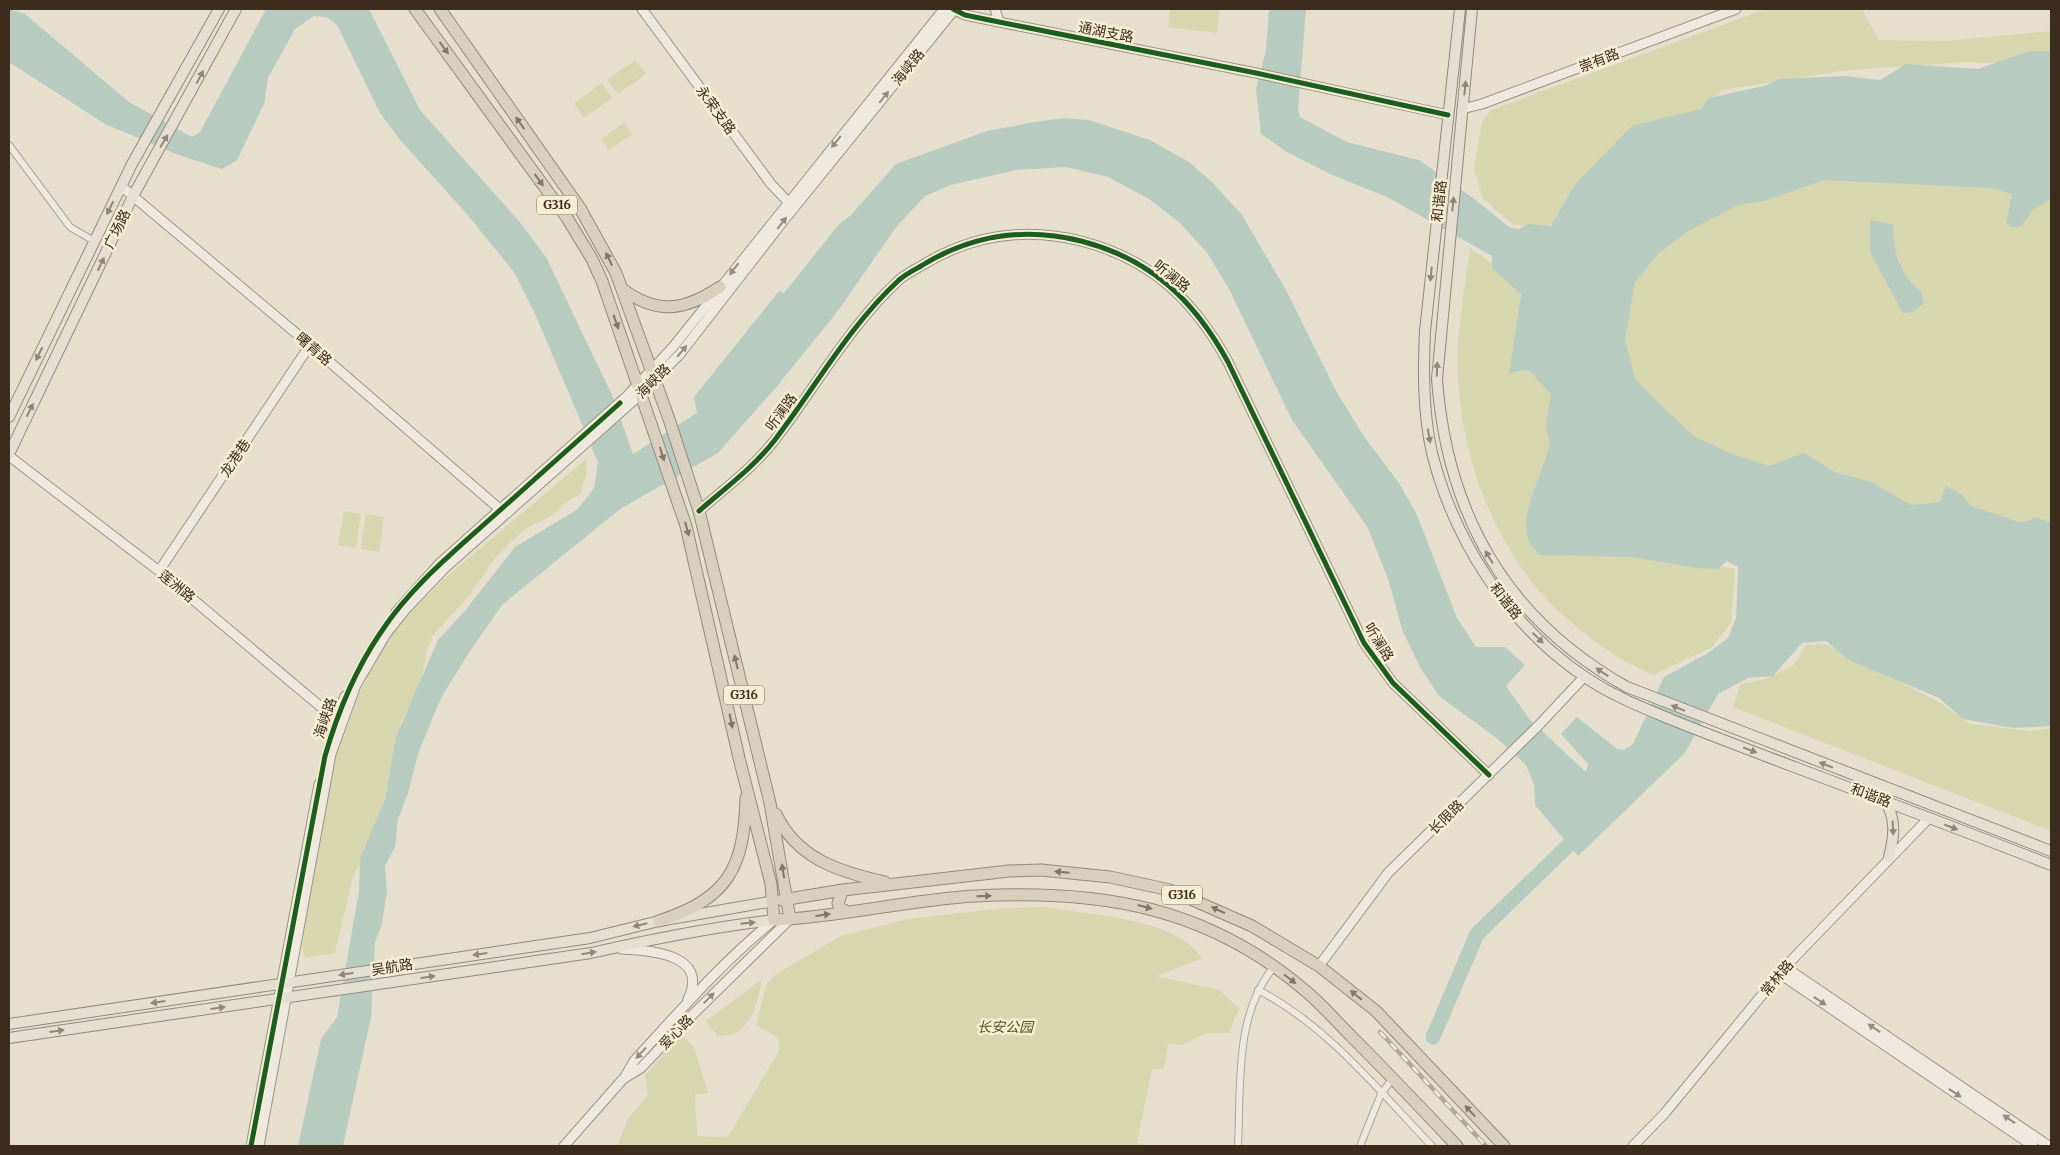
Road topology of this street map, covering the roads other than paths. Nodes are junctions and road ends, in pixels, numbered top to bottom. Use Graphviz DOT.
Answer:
graph roads {
  1 [pos="219,9"];
  2 [pos="236,9"];
  3 [pos="415,9"];
  4 [pos="440,9"];
  5 [pos="642,9"];
  6 [pos="944,9"];
  7 [pos="954,9"];
  8 [pos="996,9"];
  9 [pos="1460,9"];
  10 [pos="1472,9"];
  11 [pos="1736,9"];
  12 [pos="1000,22"];
  13 [pos="1462,109"];
  14 [pos="1448,118"];
  15 [pos="9,145"];
  16 [pos="121,186"];
  17 [pos="133,196"];
  18 [pos="791,204"];
  19 [pos="94,241"];
  20 [pos="720,287"];
  21 [pos="622,289"];
  22 [pos="310,345"];
  23 [pos="653,375"];
  24 [pos="640,388"];
  25 [pos="9,417"];
  26 [pos="9,455"];
  27 [pos="699,510"];
  28 [pos="503,512"];
  29 [pos="159,571"];
  30 [pos="1584,677"];
  31 [pos="339,717"];
  32 [pos="1489,775"];
  33 [pos="746,781"];
  34 [pos="1884,800"];
  35 [pos="770,803"];
  36 [pos="1929,818"];
  37 [pos="2051,851"];
  38 [pos="1889,857"];
  39 [pos="2051,865"];
  40 [pos="894,884"];
  41 [pos="843,890"];
  42 [pos="788,898"];
  43 [pos="774,901"];
  44 [pos="847,912"];
  45 [pos="698,914"];
  46 [pos="774,920"];
  47 [pos="790,920"];
  48 [pos="659,921"];
  49 [pos="700,930"];
  50 [pos="610,948"];
  51 [pos="1319,966"];
  52 [pos="1274,967"];
  53 [pos="1783,971"];
  54 [pos="285,983"];
  55 [pos="1258,990"];
  56 [pos="282,999"];
  57 [pos="685,1006"];
  58 [pos="9,1024"];
  59 [pos="9,1038"];
  60 [pos="1393,1078"];
  61 [pos="623,1079"];
  62 [pos="1382,1094"];
  63 [pos="251,1146"];
  64 [pos="259,1146"];
  65 [pos="564,1146"];
  66 [pos="1238,1146"];
  67 [pos="1360,1146"];
  68 [pos="1432,1146"];
  69 [pos="1457,1146"];
  70 [pos="1504,1146"];
  71 [pos="1634,1146"];
  72 [pos="2033,1146"];
  73 [pos="2049,1146"];
  1 -- 16 [label="main road, 广场路"];
  17 -- 2 [label="main road, 广场路, one-way"];
  3 -- 24 [label="highway, G316, one-way"];
  21 -- 4 [label="highway, G316, one-way"];
  5 -- 18 [label="street, 永荣支路"];
  6 -- 18 [label="street, 海峡路, one-way"];
  7 -- 12 [label="street, 通湖支路"];
  18 -- 7 [label="street, 海峡路, one-way"];
  8 -- 12 [label="street"];
  9 -- 14 [label="main road, 和谐路"];
  13 -- 10 [label="main road, 和谐路, one-way"];
  11 -- 13 [label="street, 崇有路"];
  12 -- 14 [label="street, 通湖支路"];
  37 -- 13 [label="main road, 和谐路, one-way"];
  14 -- 30 [label="main road, 和谐路, one-way"];
  15 -- 19 [label="street"];
  16 -- 17 [label="street, 曙青路"];
  16 -- 19 [label="main road, 广场路, one-way"];
  17 -- 22 [label="street, 曙青路"];
  26 -- 17 [label="main road, 广场路, one-way"];
  18 -- 20 [label="street, 海峡路, one-way"];
  23 -- 18 [label="street, 海峡路, one-way"];
  19 -- 25 [label="main road, 广场路, one-way"];
  20 -- 21 [label="highway"];
  20 -- 23 [label="street, 海峡路"];
  21 -- 23 [label="highway, G316"];
  22 -- 28 [label="street, 曙青路"];
  22 -- 29 [label="street, 龙港巷"];
  23 -- 24 [label="street, 海峡路"];
  23 -- 27 [label="highway, G316"];
  24 -- 28 [label="street, 海峡路"];
  24 -- 33 [label="highway, G316, one-way"];
  26 -- 29 [label="street, 莲洲路"];
  27 -- 32 [label="street, 听澜路"];
  35 -- 27 [label="highway, G316, one-way"];
  28 -- 31 [label="street, 海峡路"];
  29 -- 31 [label="street, 莲洲路"];
  30 -- 32 [label="street, 长限路"];
  30 -- 34 [label="main road, 和谐路, one-way"];
  31 -- 54 [label="street, 海峡路"];
  32 -- 51 [label="street, 长限路"];
  33 -- 43 [label="highway, G316"];
  33 -- 48 [label="highway"];
  34 -- 36 [label="main road, 和谐路"];
  34 -- 38 [label="main road, one-way"];
  35 -- 40 [label="highway"];
  42 -- 35 [label="highway, G316, one-way"];
  36 -- 38 [label="street, 常林路"];
  36 -- 39 [label="main road, 和谐路, one-way"];
  38 -- 53 [label="street, 常林路"];
  40 -- 41 [label="highway, G316"];
  51 -- 40 [label="highway, G316, one-way"];
  41 -- 42 [label="highway, G316"];
  41 -- 44 [label="highway"];
  42 -- 43 [label="highway, G316"];
  42 -- 47 [label="highway, G316"];
  43 -- 45 [label="main road, 吴航路"];
  43 -- 46 [label="highway, G316"];
  47 -- 44 [label="highway, G316, one-way"];
  44 -- 52 [label="highway, G316, one-way"];
  45 -- 48 [label="main road, 吴航路"];
  45 -- 49 [label="main road"];
  46 -- 47 [label="highway, G316"];
  49 -- 46 [label="main road, 吴航路, one-way"];
  46 -- 57 [label="street"];
  61 -- 47 [label="street, 爱心路, one-way"];
  48 -- 54 [label="main road, 吴航路, one-way"];
  49 -- 50 [label="main road, 吴航路"];
  56 -- 50 [label="main road, 吴航路, one-way"];
  50 -- 57 [label="street"];
  70 -- 51 [label="highway, G316, one-way"];
  52 -- 55 [label="street"];
  52 -- 60 [label="highway, G316, one-way"];
  53 -- 71 [label="street, 常林路"];
  53 -- 72 [label="street, one-way"];
  73 -- 53 [label="street, one-way"];
  54 -- 56 [label="street, 海峡路"];
  54 -- 58 [label="main road, 吴航路, one-way"];
  55 -- 62 [label="street"];
  55 -- 66 [label="street"];
  59 -- 56 [label="main road, 吴航路, one-way"];
  56 -- 63 [label="street, 海峡路"];
  56 -- 64 [label="street, 海峡路"];
  57 -- 61 [label="street, one-way"];
  60 -- 62 [label="street"];
  60 -- 69 [label="highway, G316"];
  61 -- 65 [label="street, 爱心路"];
  62 -- 67 [label="street"];
  62 -- 68 [label="street"];
}
